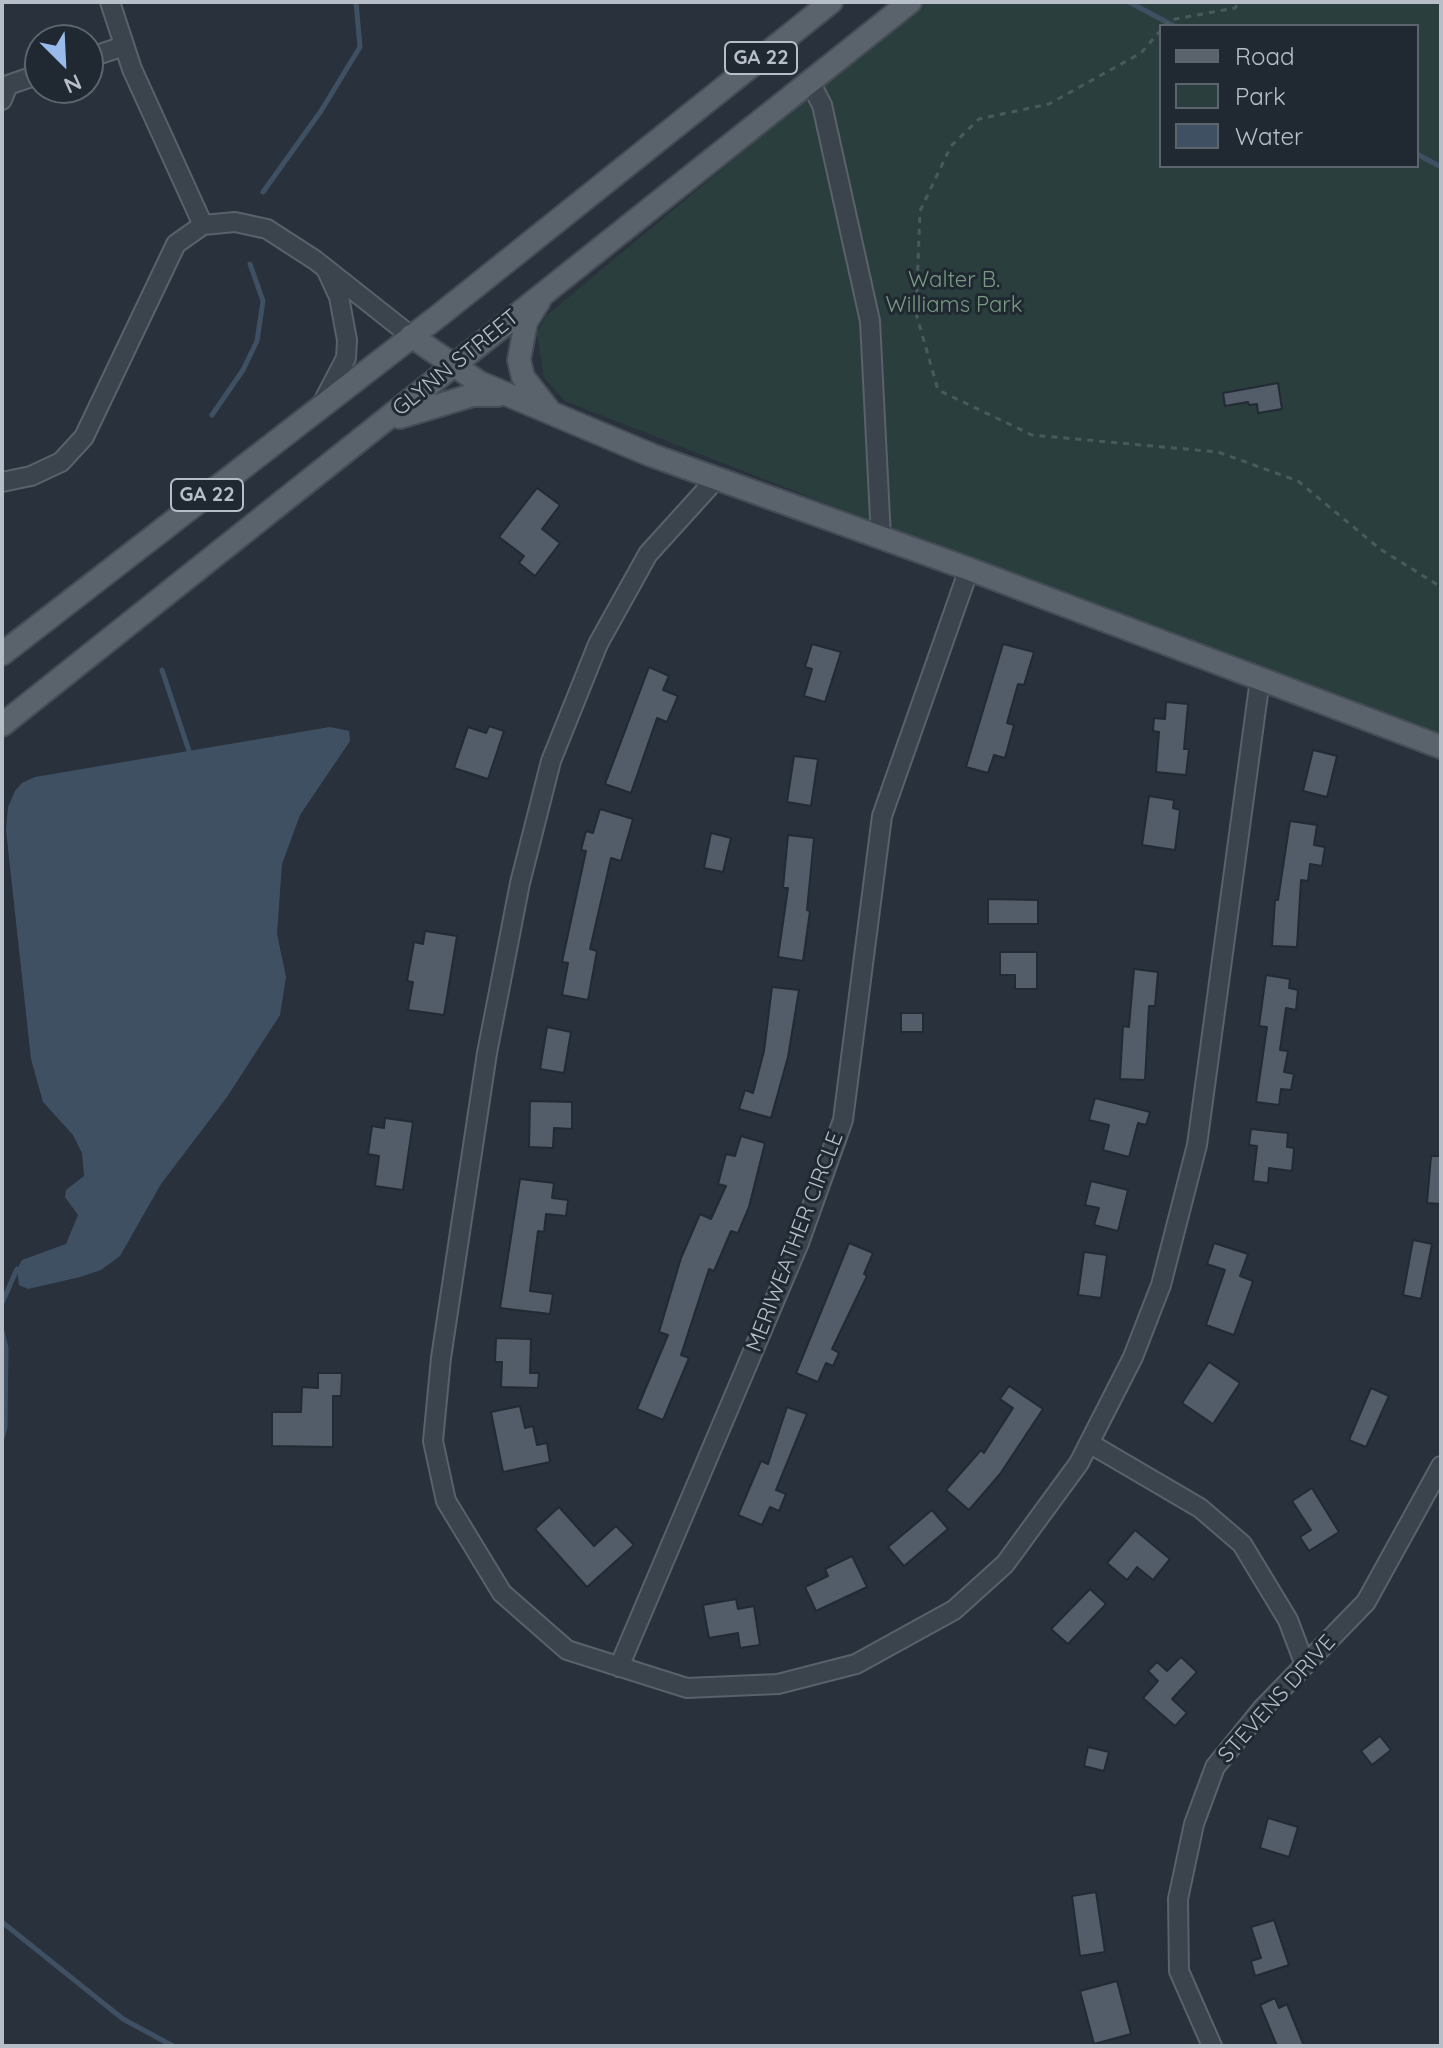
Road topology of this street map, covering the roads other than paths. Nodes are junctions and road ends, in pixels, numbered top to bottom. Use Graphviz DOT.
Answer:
graph roads {
  1 [pos="110,2"];
  2 [pos="831,2"];
  3 [pos="910,2"];
  4 [pos="124,46"];
  5 [pos="104,53"];
  6 [pos="24,80"];
  7 [pos="810,82"];
  8 [pos="2,100"];
  9 [pos="203,225"];
  10 [pos="325,268"];
  11 [pos="544,292"];
  12 [pos="411,336"];
  13 [pos="452,366"];
  14 [pos="509,395"];
  15 [pos="321,407"];
  16 [pos="551,413"];
  17 [pos="373,428"];
  18 [pos="716,479"];
  19 [pos="2,482"];
  20 [pos="881,538"];
  21 [pos="969,569"];
  22 [pos="2,654"];
  23 [pos="1260,679"];
  24 [pos="2,725"];
  25 [pos="1441,747"];
  26 [pos="1089,1443"];
  27 [pos="1441,1466"];
  28 [pos="1305,1665"];
  29 [pos="619,1667"];
  30 [pos="1212,2046"];
  1 -- 4 [label="street"];
  2 -- 12 [label="main road, GA 22"];
  3 -- 7 [label="main road, GLYNN STREET / GA 22"];
  4 -- 5 [label="street"];
  4 -- 9 [label="street"];
  6 -- 8 [label="street"];
  7 -- 11 [label="main road, GLYNN STREET / GA 22"];
  7 -- 20 [label="street"];
  9 -- 10 [label="street"];
  9 -- 19 [label="street"];
  10 -- 12 [label="street"];
  10 -- 15 [label="street"];
  11 -- 13 [label="main road, GLYNN STREET / GA 22"];
  11 -- 16 [label="main road"];
  12 -- 13 [label="main road"];
  12 -- 15 [label="main road, GA 22"];
  13 -- 14 [label="main road"];
  13 -- 17 [label="main road, GLYNN STREET / GA 22"];
  14 -- 16 [label="main road"];
  14 -- 17 [label="main road"];
  15 -- 22 [label="main road, GA 22"];
  16 -- 18 [label="main road"];
  17 -- 24 [label="main road, GLYNN STREET / GA 22"];
  18 -- 20 [label="main road"];
  18 -- 29 [label="street"];
  20 -- 21 [label="main road"];
  21 -- 23 [label="main road"];
  21 -- 29 [label="street, MERIWEATHER CIRCLE"];
  23 -- 25 [label="main road"];
  23 -- 26 [label="street"];
  26 -- 28 [label="street"];
  26 -- 29 [label="street"];
  27 -- 28 [label="street, STEVENS DRIVE"];
  28 -- 30 [label="street, STEVENS DRIVE"];
}
